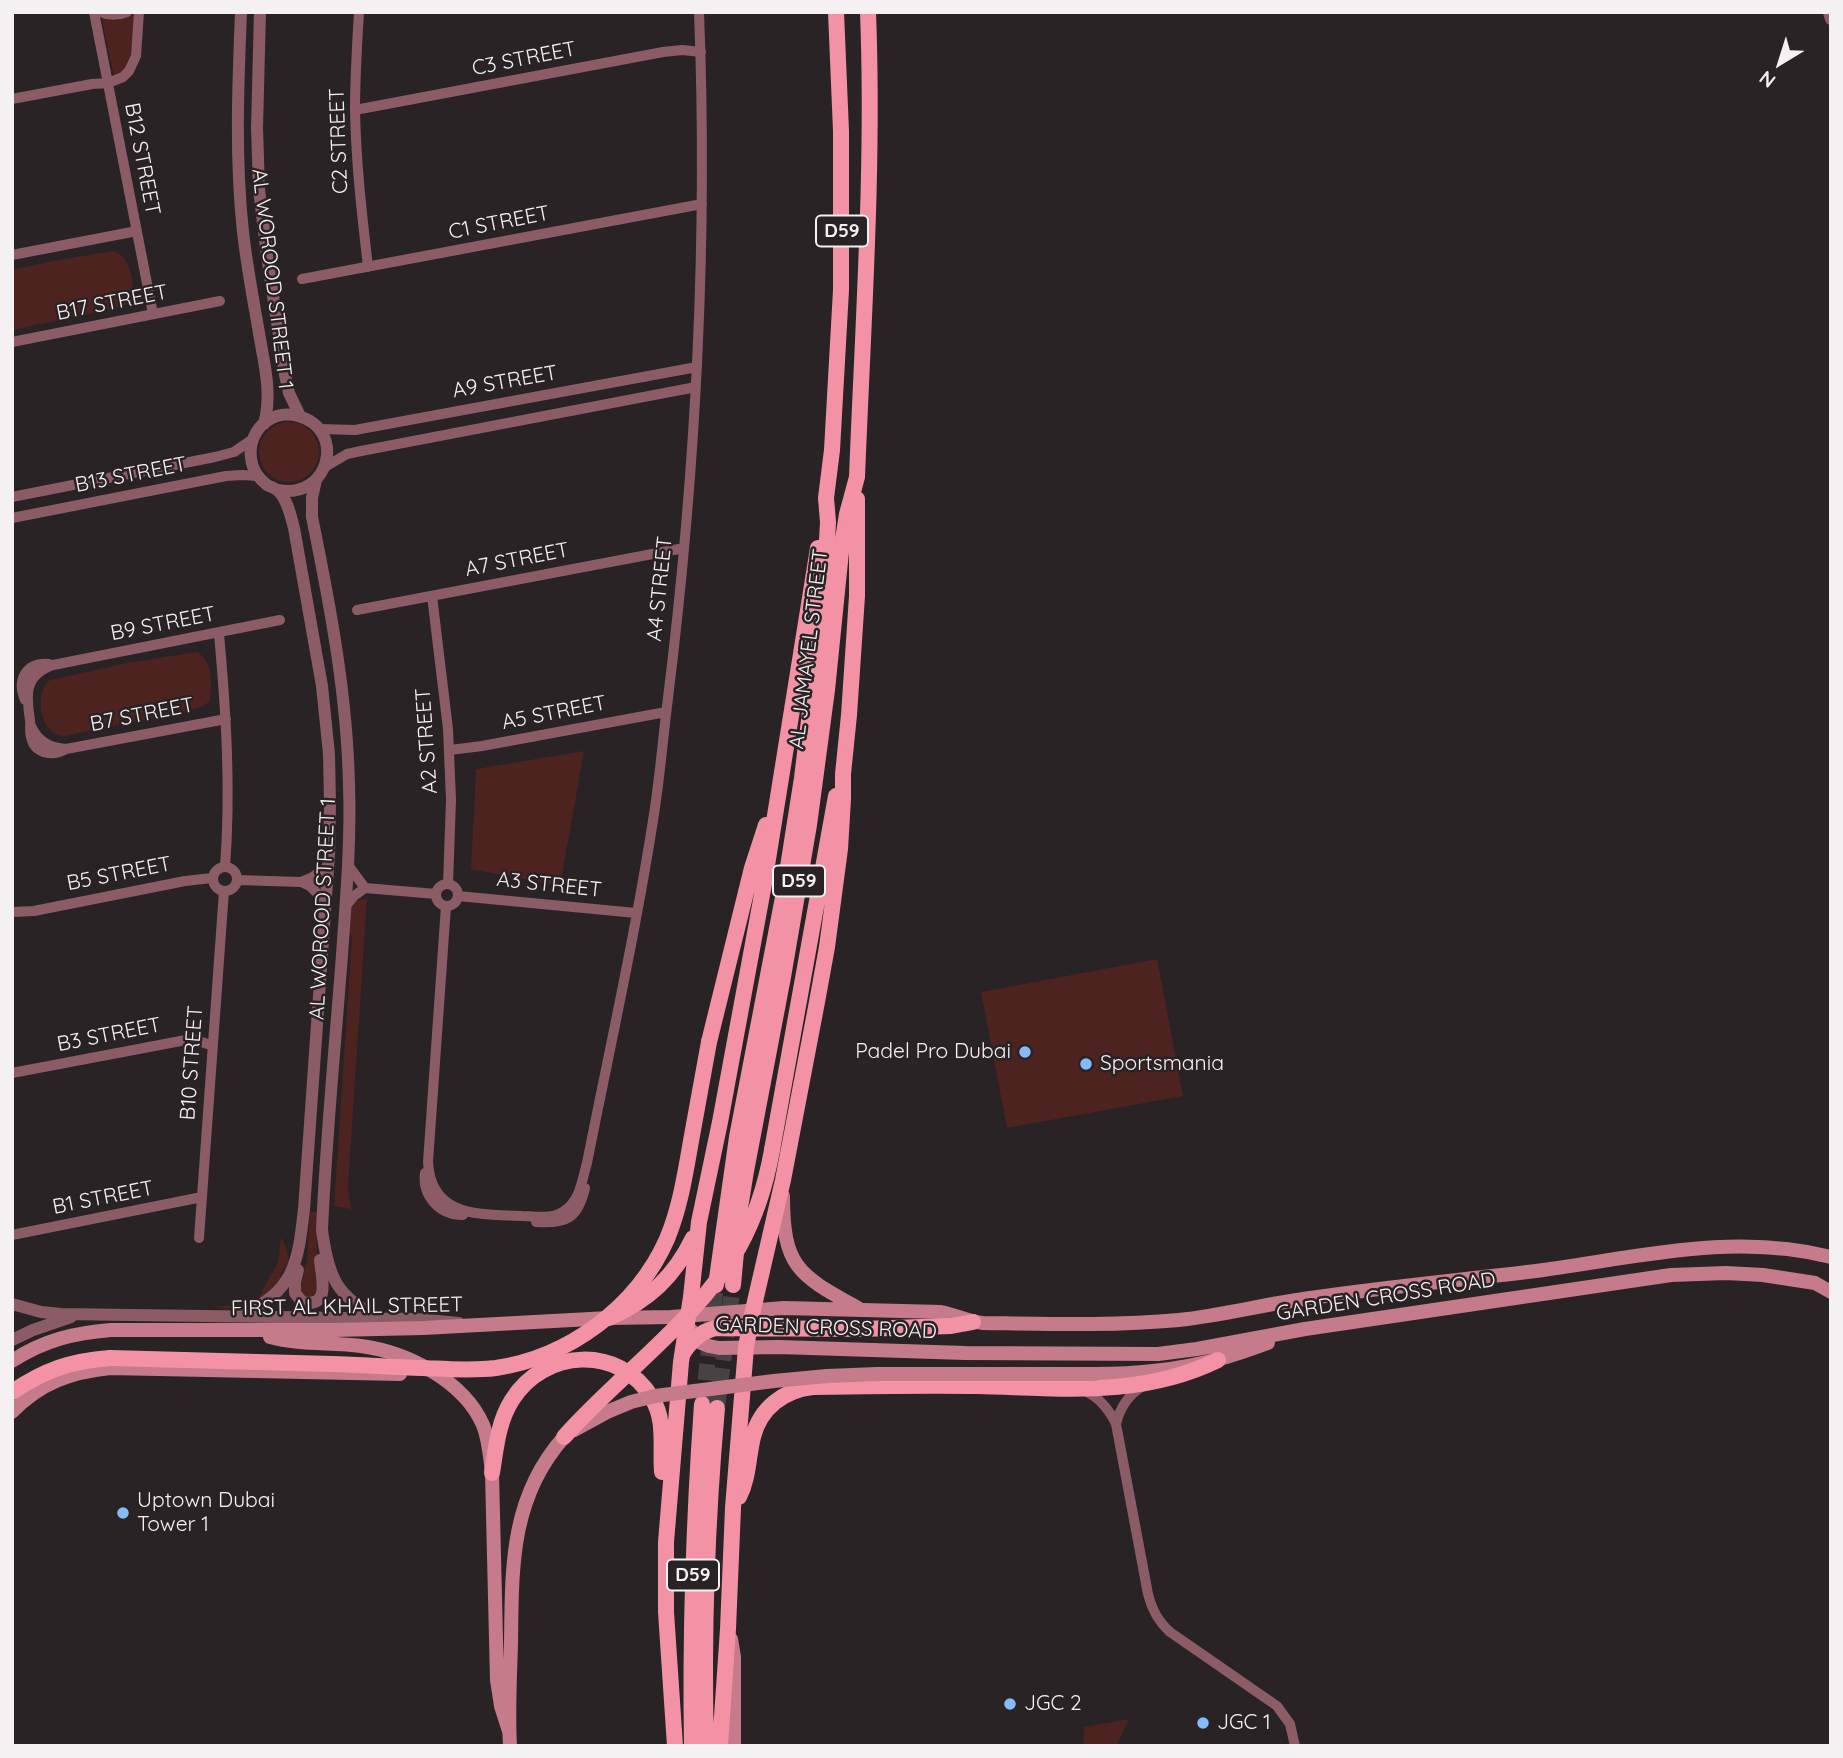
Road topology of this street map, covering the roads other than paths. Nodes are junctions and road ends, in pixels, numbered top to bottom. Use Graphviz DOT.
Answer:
graph roads {
  1 [pos="94,12"];
  2 [pos="100,12"];
  3 [pos="127,12"];
  4 [pos="139,12"];
  5 [pos="240,12"];
  6 [pos="260,12"];
  7 [pos="359,12"];
  8 [pos="699,12"];
  9 [pos="836,12"];
  10 [pos="868,12"];
  11 [pos="1829,12"];
  12 [pos="1831,19"];
  13 [pos="701,52"];
  14 [pos="108,83"];
  15 [pos="12,99"];
  16 [pos="355,110"];
  17 [pos="702,204"];
  18 [pos="137,231"];
  19 [pos="12,254"];
  20 [pos="368,267"];
  21 [pos="302,279"];
  22 [pos="220,302"];
  23 [pos="153,314"];
  24 [pos="12,342"];
  25 [pos="697,367"];
  26 [pos="695,387"];
  27 [pos="300,416"];
  28 [pos="264,424"];
  29 [pos="319,429"];
  30 [pos="253,439"];
  31 [pos="325,467"];
  32 [pos="258,476"];
  33 [pos="857,477"];
  34 [pos="316,480"];
  35 [pos="278,490"];
  36 [pos="12,497"];
  37 [pos="826,498"];
  38 [pos="12,518"];
  39 [pos="684,548"];
  40 [pos="432,596"];
  41 [pos="357,610"];
  42 [pos="280,620"];
  43 [pos="219,634"];
  44 [pos="666,712"];
  45 [pos="226,719"];
  46 [pos="66,749"];
  47 [pos="450,750"];
  48 [pos="842,774"];
  49 [pos="776,804"];
  50 [pos="348,865"];
  51 [pos="328,866"];
  52 [pos="225,867"];
  53 [pos="212,878"];
  54 [pos="237,880"];
  55 [pos="301,882"];
  56 [pos="448,884"];
  57 [pos="366,888"];
  58 [pos="224,891"];
  59 [pos="436,894"];
  60 [pos="458,896"];
  61 [pos="325,901"];
  62 [pos="345,906"];
  63 [pos="446,906"];
  64 [pos="636,913"];
  65 [pos="12,914"];
  66 [pos="213,1046"];
  67 [pos="12,1073"];
  68 [pos="783,1180"];
  69 [pos="202,1197"];
  70 [pos="303,1222"];
  71 [pos="699,1222"];
  72 [pos="321,1230"];
  73 [pos="12,1236"];
  74 [pos="199,1238"];
  75 [pos="1831,1257"];
  76 [pos="1815,1283"];
  77 [pos="716,1284"];
  78 [pos="1831,1284"];
  79 [pos="733,1285"];
  80 [pos="1831,1292"];
  81 [pos="12,1304"];
  82 [pos="860,1309"];
  83 [pos="752,1310"];
  84 [pos="82,1315"];
  85 [pos="688,1315"];
  86 [pos="239,1316"];
  87 [pos="381,1318"];
  88 [pos="609,1318"];
  89 [pos="973,1322"];
  90 [pos="473,1326"];
  91 [pos="749,1329"];
  92 [pos="1305,1329"];
  93 [pos="252,1330"];
  94 [pos="695,1338"];
  95 [pos="12,1340"];
  96 [pos="746,1347"];
  97 [pos="681,1356"];
  98 [pos="1218,1360"];
  99 [pos="12,1361"];
  100 [pos="437,1375"];
  101 [pos="1148,1384"];
  102 [pos="1078,1388"];
  103 [pos="12,1392"];
  104 [pos="12,1412"];
  105 [pos="1116,1424"];
  106 [pos="564,1437"];
  107 [pos="492,1473"];
  108 [pos="669,1496"];
  109 [pos="733,1508"];
  110 [pos="728,1629"];
  111 [pos="509,1738"];
  112 [pos="675,1746"];
  113 [pos="692,1746"];
  114 [pos="706,1746"];
  115 [pos="720,1746"];
  116 [pos="734,1746"];
  117 [pos="1296,1746"];
  1 -- 14 [label="street, B12 STREET"];
  2 -- 3 [label="street"];
  4 -- 14 [label="street"];
  5 -- 28 [label="street, AL WOROOD STREET 1"];
  6 -- 27 [label="street, AL WOROOD STREET 1"];
  7 -- 16 [label="street, C2 STREET"];
  8 -- 13 [label="street, A4 STREET"];
  9 -- 37 [label="main road, AL JAMAYEL STREET / D59"];
  10 -- 33 [label="main road, AL JAMAYEL STREET / D59"];
  11 -- 12 [label="street"];
  13 -- 16 [label="street, C3 STREET"];
  13 -- 17 [label="street, A4 STREET"];
  14 -- 15 [label="street"];
  14 -- 18 [label="street, B12 STREET"];
  16 -- 20 [label="street, C2 STREET"];
  17 -- 20 [label="street, C1 STREET"];
  17 -- 25 [label="street, A4 STREET"];
  18 -- 19 [label="street"];
  18 -- 23 [label="street, B12 STREET"];
  20 -- 21 [label="street, C1 STREET"];
  22 -- 23 [label="street, B17 STREET"];
  23 -- 24 [label="street, B17 STREET"];
  25 -- 26 [label="street, A4 STREET"];
  25 -- 29 [label="street, A9 STREET"];
  26 -- 31 [label="street, A9 STREET"];
  26 -- 39 [label="street, A4 STREET"];
  27 -- 28 [label="street, AL WOROOD STREET 1"];
  27 -- 29 [label="street, AL WOROOD STREET 1"];
  28 -- 30 [label="street, AL WOROOD STREET 1"];
  29 -- 31 [label="street"];
  30 -- 32 [label="street"];
  30 -- 36 [label="street, B13 STREET"];
  31 -- 34 [label="street, AL WOROOD STREET 1"];
  32 -- 35 [label="street"];
  32 -- 38 [label="street, B13 STREET"];
  33 -- 48 [label="main road"];
  33 -- 79 [label="main road, AL JAMAYEL STREET / D59"];
  34 -- 35 [label="street"];
  34 -- 50 [label="street, AL WOROOD STREET 1"];
  35 -- 51 [label="street, AL WOROOD STREET 1"];
  37 -- 49 [label="main road"];
  37 -- 77 [label="main road, AL JAMAYEL STREET / D59"];
  39 -- 40 [label="street, A7 STREET"];
  39 -- 44 [label="street, A4 STREET"];
  40 -- 41 [label="street, A7 STREET"];
  40 -- 47 [label="street, A2 STREET"];
  42 -- 43 [label="street, B9 STREET"];
  43 -- 45 [label="street"];
  43 -- 46 [label="street, B9 STREET"];
  44 -- 47 [label="street, A5 STREET"];
  44 -- 64 [label="street, A4 STREET"];
  45 -- 46 [label="street, B7 STREET"];
  45 -- 52 [label="street"];
  47 -- 56 [label="street, A2 STREET"];
  48 -- 68 [label="main road"];
  48 -- 106 [label="main road, bridge"];
  49 -- 71 [label="main road"];
  49 -- 103 [label="main road, bridge"];
  50 -- 57 [label="street"];
  50 -- 62 [label="street, AL WOROOD STREET 1"];
  51 -- 55 [label="street"];
  51 -- 61 [label="street, AL WOROOD STREET 1"];
  52 -- 53 [label="street"];
  52 -- 54 [label="street"];
  53 -- 58 [label="street"];
  53 -- 65 [label="street, B5 STREET"];
  54 -- 55 [label="street"];
  54 -- 58 [label="street"];
  55 -- 61 [label="street"];
  56 -- 59 [label="street"];
  56 -- 60 [label="street"];
  57 -- 59 [label="street"];
  57 -- 62 [label="street"];
  58 -- 66 [label="street, B10 STREET"];
  59 -- 63 [label="street"];
  60 -- 63 [label="street"];
  60 -- 64 [label="street, A3 STREET"];
  61 -- 70 [label="street, AL WOROOD STREET 1"];
  62 -- 72 [label="street, AL WOROOD STREET 1"];
  63 -- 64 [label="street, A4 STREET"];
  66 -- 67 [label="street, B3 STREET"];
  66 -- 69 [label="street, B10 STREET"];
  68 -- 82 [label="main road"];
  68 -- 83 [label="main road"];
  69 -- 73 [label="street, B1 STREET"];
  69 -- 74 [label="street, B10 STREET"];
  70 -- 72 [label="street"];
  70 -- 86 [label="street, AL WOROOD STREET 1"];
  71 -- 85 [label="main road"];
  71 -- 88 [label="main road"];
  72 -- 87 [label="street, AL WOROOD STREET 1"];
  75 -- 89 [label="main road, GARDEN CROSS ROAD"];
  76 -- 78 [label="main road"];
  76 -- 80 [label="main road, GARDEN CROSS ROAD"];
  76 -- 92 [label="main road, GARDEN CROSS ROAD"];
  81 -- 84 [label="street"];
  82 -- 83 [label="main road, GARDEN CROSS ROAD"];
  82 -- 89 [label="main road, GARDEN CROSS ROAD"];
  83 -- 85 [label="main road, GARDEN CROSS ROAD"];
  83 -- 91 [label="main road"];
  84 -- 86 [label="street"];
  84 -- 95 [label="street"];
  85 -- 88 [label="main road, FIRST AL KHAIL STREET"];
  85 -- 94 [label="main road, GARDEN CROSS ROAD"];
  85 -- 97 [label="main road"];
  86 -- 87 [label="street"];
  87 -- 90 [label="street"];
  88 -- 90 [label="main road, FIRST AL KHAIL STREET"];
  89 -- 91 [label="main road"];
  90 -- 93 [label="main road, FIRST AL KHAIL STREET"];
  91 -- 94 [label="main road"];
  91 -- 96 [label="main road"];
  92 -- 96 [label="main road, GARDEN CROSS ROAD"];
  92 -- 98 [label="main road"];
  93 -- 99 [label="main road, FIRST AL KHAIL STREET"];
  93 -- 100 [label="main road"];
  94 -- 96 [label="main road, GARDEN CROSS ROAD"];
  94 -- 97 [label="main road"];
  96 -- 109 [label="main road"];
  97 -- 108 [label="main road"];
  98 -- 101 [label="main road"];
  98 -- 106 [label="main road, bridge"];
  100 -- 104 [label="main road"];
  100 -- 107 [label="main road"];
  101 -- 102 [label="main road"];
  101 -- 105 [label="street"];
  102 -- 105 [label="street"];
  102 -- 109 [label="main road"];
  105 -- 117 [label="street"];
  106 -- 111 [label="main road"];
  107 -- 108 [label="main road"];
  107 -- 111 [label="main road"];
  108 -- 112 [label="main road"];
  109 -- 110 [label="main road"];
  110 -- 115 [label="main road"];
  110 -- 116 [label="main road"];
  113 -- 114 [label="main road, D59"];
}
